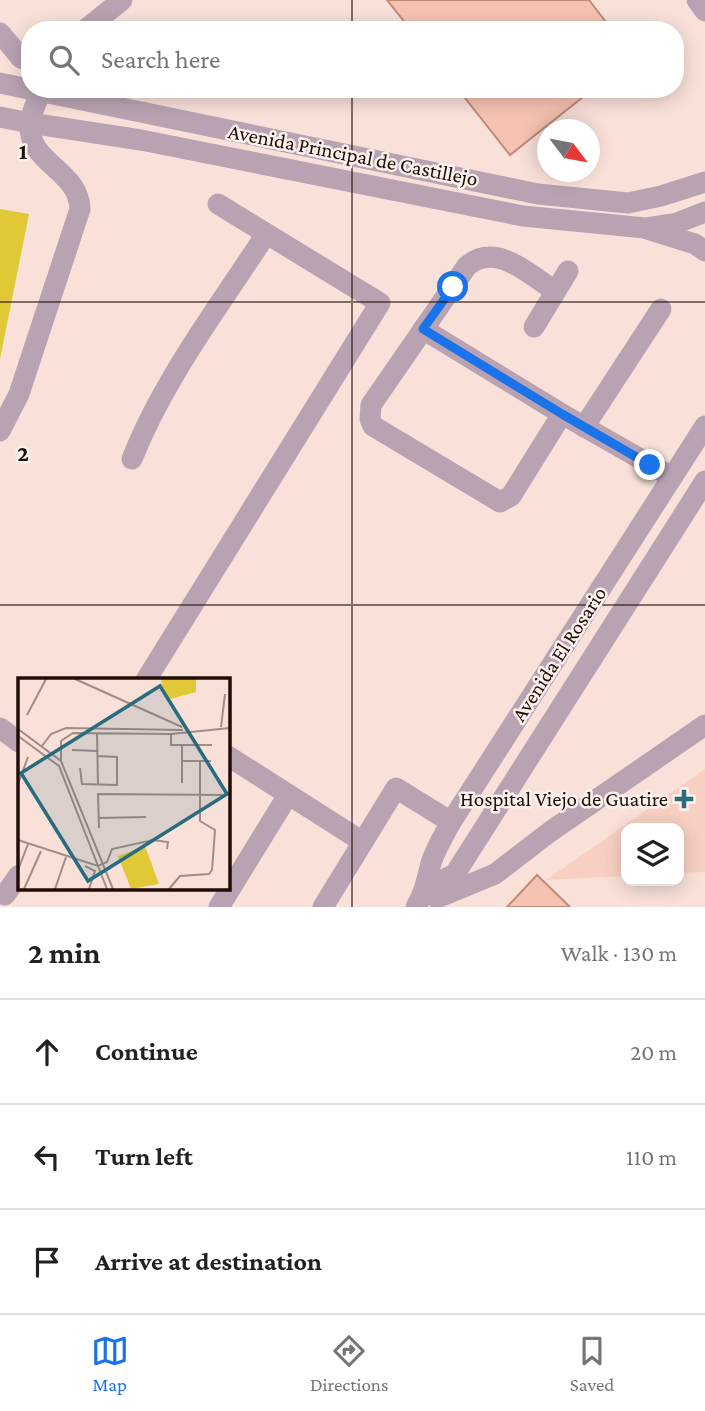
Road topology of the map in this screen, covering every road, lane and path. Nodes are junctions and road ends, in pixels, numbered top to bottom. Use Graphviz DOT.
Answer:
graph roads {
  1 [pos="122,0"];
  2 [pos="141,0"];
  3 [pos="697,0"];
  4 [pos="705,11"];
  5 [pos="96,21"];
  6 [pos="118,21"];
  7 [pos="0,33"];
  8 [pos="21,58"];
  9 [pos="0,83"];
  10 [pos="21,87"];
  11 [pos="39,98"];
  12 [pos="75,98"];
  13 [pos="0,117"];
  14 [pos="30,123"];
  15 [pos="705,182"];
  16 [pos="218,204"];
  17 [pos="705,212"];
  18 [pos="645,228"];
  19 [pos="266,234"];
  20 [pos="705,251"];
  21 [pos="568,271"];
  22 [pos="555,291"];
  23 [pos="661,309"];
  24 [pos="534,327"];
  25 [pos="423,329"];
  26 [pos="562,414"];
  27 [pos="705,426"];
  28 [pos="584,427"];
  29 [pos="0,431"];
  30 [pos="132,459"];
  31 [pos="672,477"];
  32 [pos="705,481"];
  33 [pos="147,678"];
  34 [pos="705,725"];
  35 [pos="0,728"];
  36 [pos="18,741"];
  37 [pos="229,757"];
  38 [pos="288,795"];
  39 [pos="451,821"];
  40 [pos="363,842"];
  41 [pos="233,873"];
  42 [pos="18,876"];
  43 [pos="226,890"];
  44 [pos="5,895"];
  45 [pos="420,900"];
  46 [pos="219,907"];
  47 [pos="323,907"];
  1 -- 5 [label="street"];
  2 -- 6 [label="street"];
  3 -- 4 [label="street"];
  7 -- 8 [label="street"];
  9 -- 10 [label="street, Avenida Principal de Castillejo"];
  11 -- 14 [label="street"];
  12 -- 15 [label="street, Avenida Principal de Castillejo"];
  13 -- 14 [label="street, Avenida Principal de Castillejo"];
  14 -- 18 [label="street, Avenida Principal de Castillejo"];
  14 -- 29 [label="street"];
  16 -- 19 [label="street"];
  17 -- 18 [label="street, Avenida Principal de Castillejo"];
  18 -- 20 [label="street"];
  19 -- 30 [label="street"];
  19 -- 33 [label="street"];
  21 -- 22 [label="street"];
  22 -- 24 [label="street"];
  22 -- 25 [label="street"];
  23 -- 28 [label="street"];
  25 -- 26 [label="street"];
  25 -- 26 [label="street"];
  26 -- 28 [label="street"];
  27 -- 31 [label="street, Avenida El Rosario"];
  28 -- 31 [label="street"];
  31 -- 39 [label="street, Avenida El Rosario"];
  32 -- 45 [label="street, Avenida El Rosario"];
  34 -- 45 [label="street"];
  35 -- 36 [label="street"];
  37 -- 38 [label="street"];
  38 -- 40 [label="street"];
  38 -- 41 [label="street"];
  39 -- 40 [label="street"];
  39 -- 45 [label="street, Avenida El Rosario"];
  40 -- 47 [label="street"];
  42 -- 44 [label="street"];
  43 -- 46 [label="street"];
}
